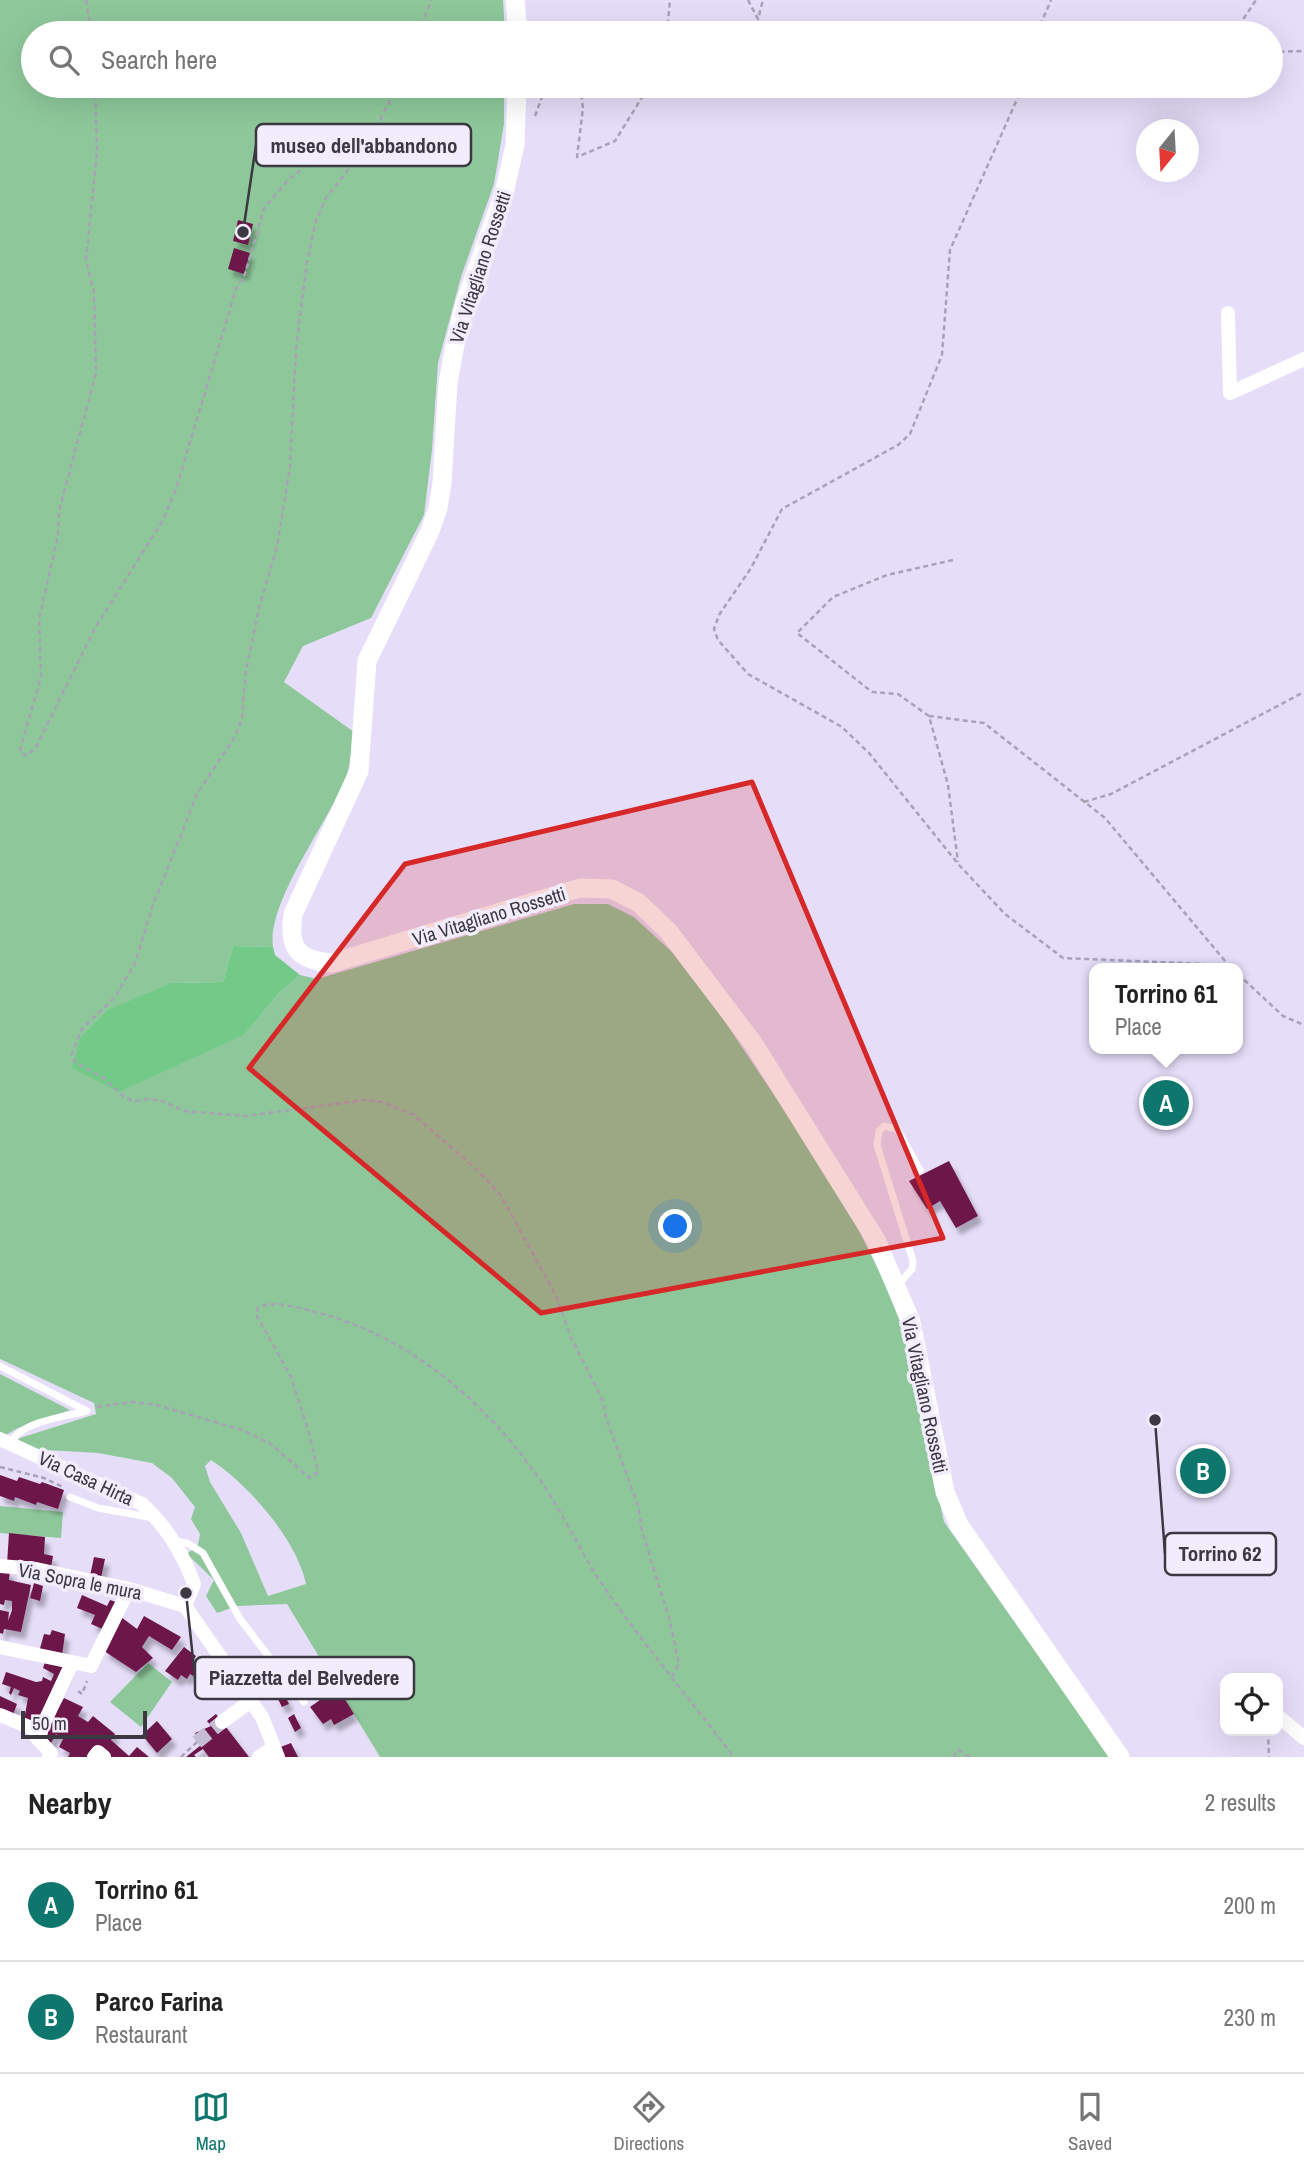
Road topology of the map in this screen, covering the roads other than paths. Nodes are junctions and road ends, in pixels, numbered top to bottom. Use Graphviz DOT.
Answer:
graph roads {
  1 [pos="515,0"];
  2 [pos="516,21"];
  3 [pos="516,98"];
  4 [pos="1227,313"];
  5 [pos="1304,359"];
  6 [pos="920,1170"];
  7 [pos="897,1286"];
  8 [pos="0,1366"];
  9 [pos="5,1441"];
  10 [pos="70,1497"];
  11 [pos="158,1518"];
  12 [pos="173,1541"];
  13 [pos="0,1566"];
  14 [pos="129,1589"];
  15 [pos="184,1606"];
  16 [pos="0,1647"];
  17 [pos="72,1663"];
  18 [pos="251,1701"];
  19 [pos="304,1702"];
  20 [pos="0,1715"];
  21 [pos="1283,1720"];
  22 [pos="222,1722"];
  23 [pos="41,1732"];
  24 [pos="1304,1738"];
  25 [pos="276,1752"];
  26 [pos="54,1756"];
  27 [pos="94,1757"];
  28 [pos="104,1757"];
  29 [pos="259,1757"];
  30 [pos="1120,1757"];
  1 -- 2 [label="street"];
  3 -- 7 [label="street, Via Vitagliano Rossetti"];
  4 -- 5 [label="street"];
  6 -- 7 [label="lane"];
  7 -- 30 [label="street, Via Vitagliano Rossetti"];
  8 -- 9 [label="lane"];
  9 -- 11 [label="street, Via Casa Hirta"];
  10 -- 11 [label="lane"];
  11 -- 12 [label="street, Via Casa Hirta"];
  12 -- 15 [label="street, Via Casa Hirta"];
  12 -- 19 [label="lane"];
  13 -- 14 [label="street, Via Sopra le mura"];
  14 -- 15 [label="street, Via Sopra le mura"];
  14 -- 17 [label="street"];
  15 -- 18 [label="street"];
  16 -- 17 [label="street"];
  17 -- 23 [label="street"];
  18 -- 22 [label="street"];
  18 -- 25 [label="street"];
  20 -- 23 [label="street"];
  21 -- 24 [label="street"];
  23 -- 26 [label="street"];
  25 -- 29 [label="street"];
  27 -- 28 [label="street"];
}
